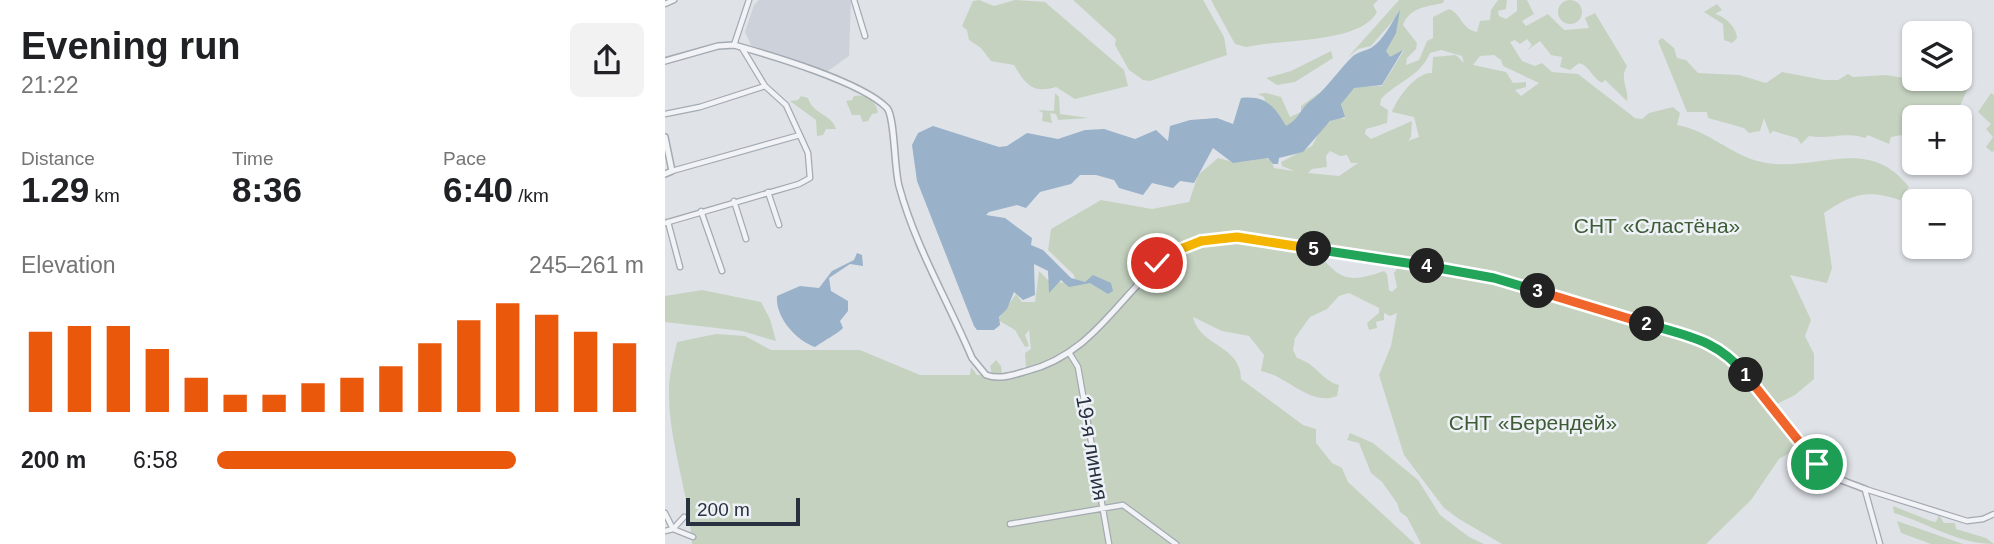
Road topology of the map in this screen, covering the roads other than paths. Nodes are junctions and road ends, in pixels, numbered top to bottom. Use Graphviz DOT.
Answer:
graph roads {
  1 [pos="674,0"];
  2 [pos="742,0"];
  3 [pos="748,0"];
  4 [pos="854,0"];
  5 [pos="665,4"];
  6 [pos="745,8"];
  7 [pos="865,36"];
  8 [pos="734,45"];
  9 [pos="742,48"];
  10 [pos="665,61"];
  11 [pos="765,86"];
  12 [pos="665,114"];
  13 [pos="800,135"];
  14 [pos="665,137"];
  15 [pos="672,171"];
  16 [pos="665,174"];
  17 [pos="768,192"];
  18 [pos="734,201"];
  19 [pos="701,211"];
  20 [pos="666,222"];
  21 [pos="779,225"];
  22 [pos="746,239"];
  23 [pos="680,267"];
  24 [pos="722,271"];
  25 [pos="1070,354"];
  26 [pos="1865,489"];
  27 [pos="1103,508"];
  28 [pos="665,513"];
  29 [pos="1994,514"];
  30 [pos="684,517"];
  31 [pos="1010,524"];
  32 [pos="673,529"];
  33 [pos="665,531"];
  34 [pos="693,537"];
  35 [pos="1109,544"];
  36 [pos="1176,544"];
  37 [pos="1880,544"];
  1 -- 5 [label="street"];
  2 -- 6 [label="street"];
  3 -- 6 [label="street"];
  4 -- 7 [label="street"];
  6 -- 8 [label="street"];
  8 -- 9 [label="street"];
  8 -- 10 [label="street"];
  9 -- 11 [label="street"];
  9 -- 25 [label="street"];
  11 -- 12 [label="street"];
  11 -- 13 [label="street"];
  13 -- 15 [label="street"];
  13 -- 17 [label="street"];
  14 -- 15 [label="street"];
  15 -- 16 [label="street"];
  17 -- 18 [label="street"];
  17 -- 21 [label="street"];
  18 -- 19 [label="street"];
  18 -- 22 [label="street"];
  19 -- 20 [label="street"];
  19 -- 24 [label="street"];
  20 -- 23 [label="street"];
  25 -- 26 [label="street"];
  25 -- 27 [label="street, 19-я линия"];
  26 -- 29 [label="street"];
  26 -- 37 [label="street"];
  27 -- 31 [label="street"];
  27 -- 35 [label="street, 19-я линия"];
  27 -- 36 [label="street"];
  28 -- 32 [label="street"];
  30 -- 32 [label="street"];
  32 -- 33 [label="street"];
  32 -- 34 [label="street"];
}
